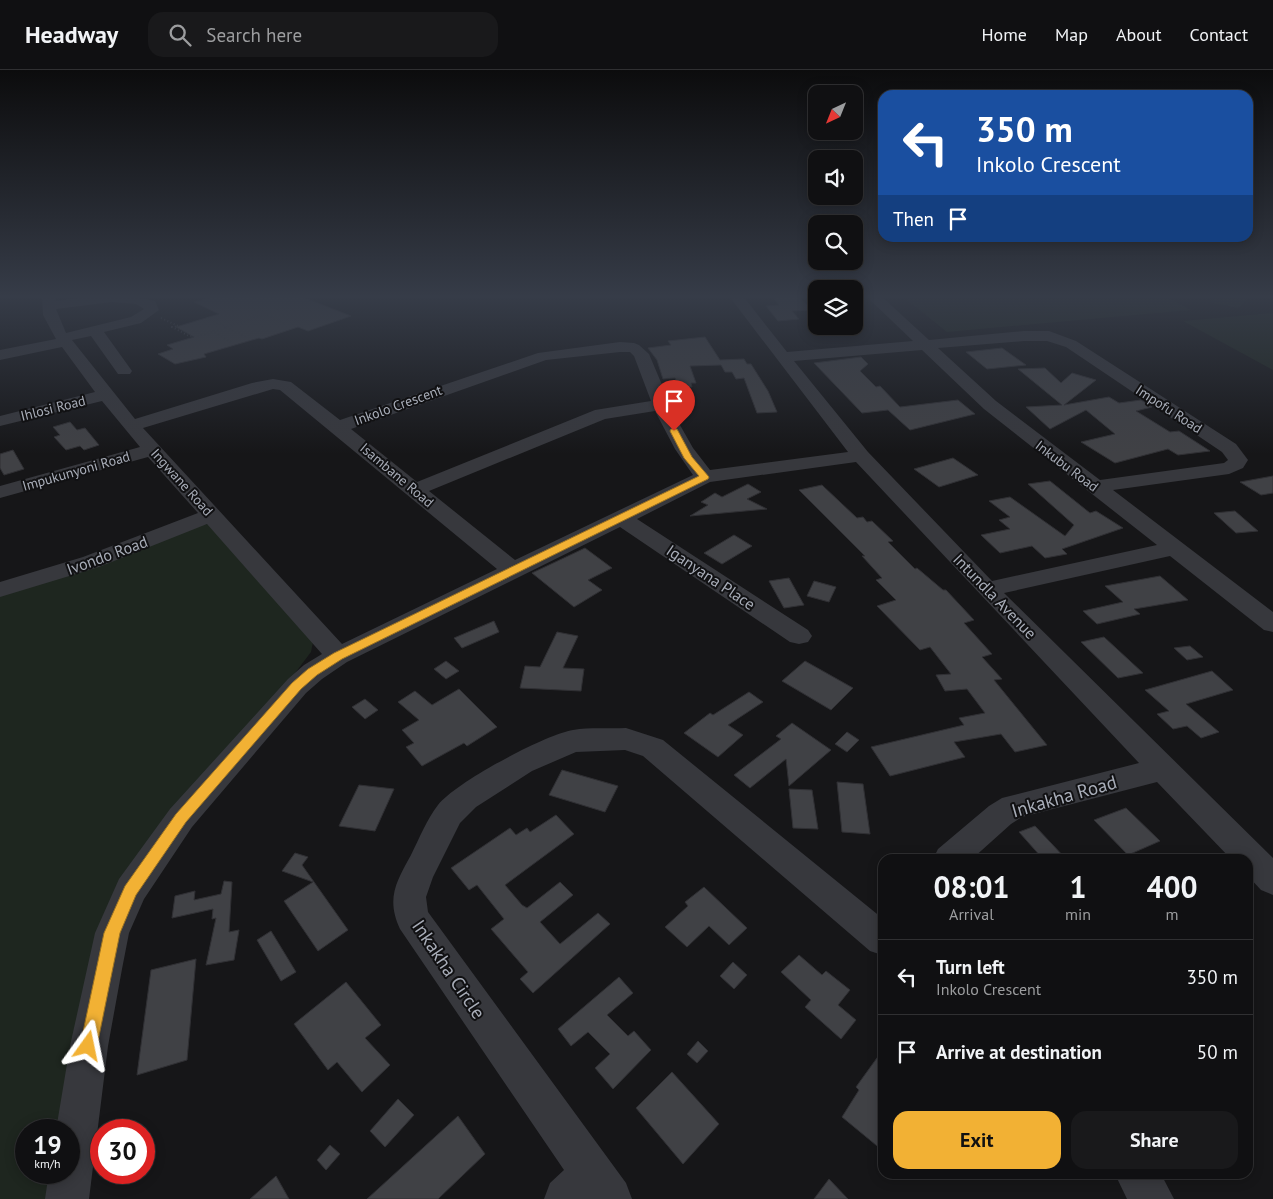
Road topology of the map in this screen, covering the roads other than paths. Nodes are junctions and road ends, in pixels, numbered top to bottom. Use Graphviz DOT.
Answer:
graph roads {
  1 [pos="27,349"];
  2 [pos="71,349"];
  3 [pos="108,349"];
  4 [pos="604,349"];
  5 [pos="635,349"];
  6 [pos="777,349"];
  7 [pos="874,349"];
  8 [pos="930,349"];
  9 [pos="1076,349"];
  10 [pos="0,355"];
  11 [pos="783,357"];
  12 [pos="124,371"];
  13 [pos="106,395"];
  14 [pos="660,404"];
  15 [pos="0,421"];
  16 [pos="133,425"];
  17 [pos="338,426"];
  18 [pos="152,450"];
  19 [pos="862,456"];
  20 [pos="705,477"];
  21 [pos="1095,487"];
  22 [pos="414,490"];
  23 [pos="0,492"];
  24 [pos="212,515"];
  25 [pos="623,519"];
  26 [pos="1174,548"];
  27 [pos="514,571"];
  28 [pos="986,589"];
  29 [pos="0,590"];
  30 [pos="1273,624"];
  31 [pos="799,636"];
  32 [pos="338,656"];
  33 [pos="1165,768"];
  34 [pos="955,854"];
  35 [pos="1248,854"];
  36 [pos="1253,859"];
  37 [pos="1273,880"];
  38 [pos="878,929"];
  39 [pos="1141,1179"];
  40 [pos="589,1191"];
  41 [pos="67,1199"];
  42 [pos="1152,1199"];
  1 -- 10 [label="street"];
  2 -- 13 [label="street, Ingwane Road"];
  3 -- 12 [label="street"];
  4 -- 17 [label="street, Inkolo Crescent"];
  5 -- 14 [label="street, Inkolo Crescent"];
  6 -- 11 [label="street, Intundla Avenue"];
  7 -- 11 [label="street"];
  8 -- 21 [label="street, Inkubu Road"];
  9 -- 21 [label="street, Impofu Road"];
  11 -- 19 [label="street, Intundla Avenue"];
  13 -- 15 [label="street, Ihlosi Road"];
  13 -- 16 [label="street, Ingwane Road"];
  14 -- 20 [label="street, Inkolo Crescent"];
  14 -- 22 [label="street"];
  16 -- 17 [label="street, Isambane Road"];
  16 -- 18 [label="street, Ingwane Road"];
  17 -- 22 [label="street, Isambane Road"];
  18 -- 23 [label="street, Impukunyoni Road"];
  18 -- 24 [label="street, Ingwane Road"];
  19 -- 20 [label="street"];
  19 -- 28 [label="street, Intundla Avenue"];
  20 -- 25 [label="street"];
  21 -- 26 [label="street, Inkubu Road"];
  22 -- 27 [label="street, Isambane Road"];
  24 -- 29 [label="street, Ivondo Road"];
  24 -- 32 [label="street, Ingwane Road"];
  25 -- 27 [label="street"];
  25 -- 31 [label="street, Iganyana Place"];
  26 -- 28 [label="street"];
  26 -- 30 [label="street, Inkubu Road"];
  27 -- 32 [label="street"];
  28 -- 33 [label="street, Intundla Avenue"];
  32 -- 41 [label="street"];
  33 -- 34 [label="street, Inkakha Road"];
  33 -- 35 [label="street, Intundla Avenue"];
  36 -- 37 [label="street, Intundla Avenue"];
  38 -- 40 [label="street, Inkakha Circle"];
  39 -- 42 [label="street"];
}
